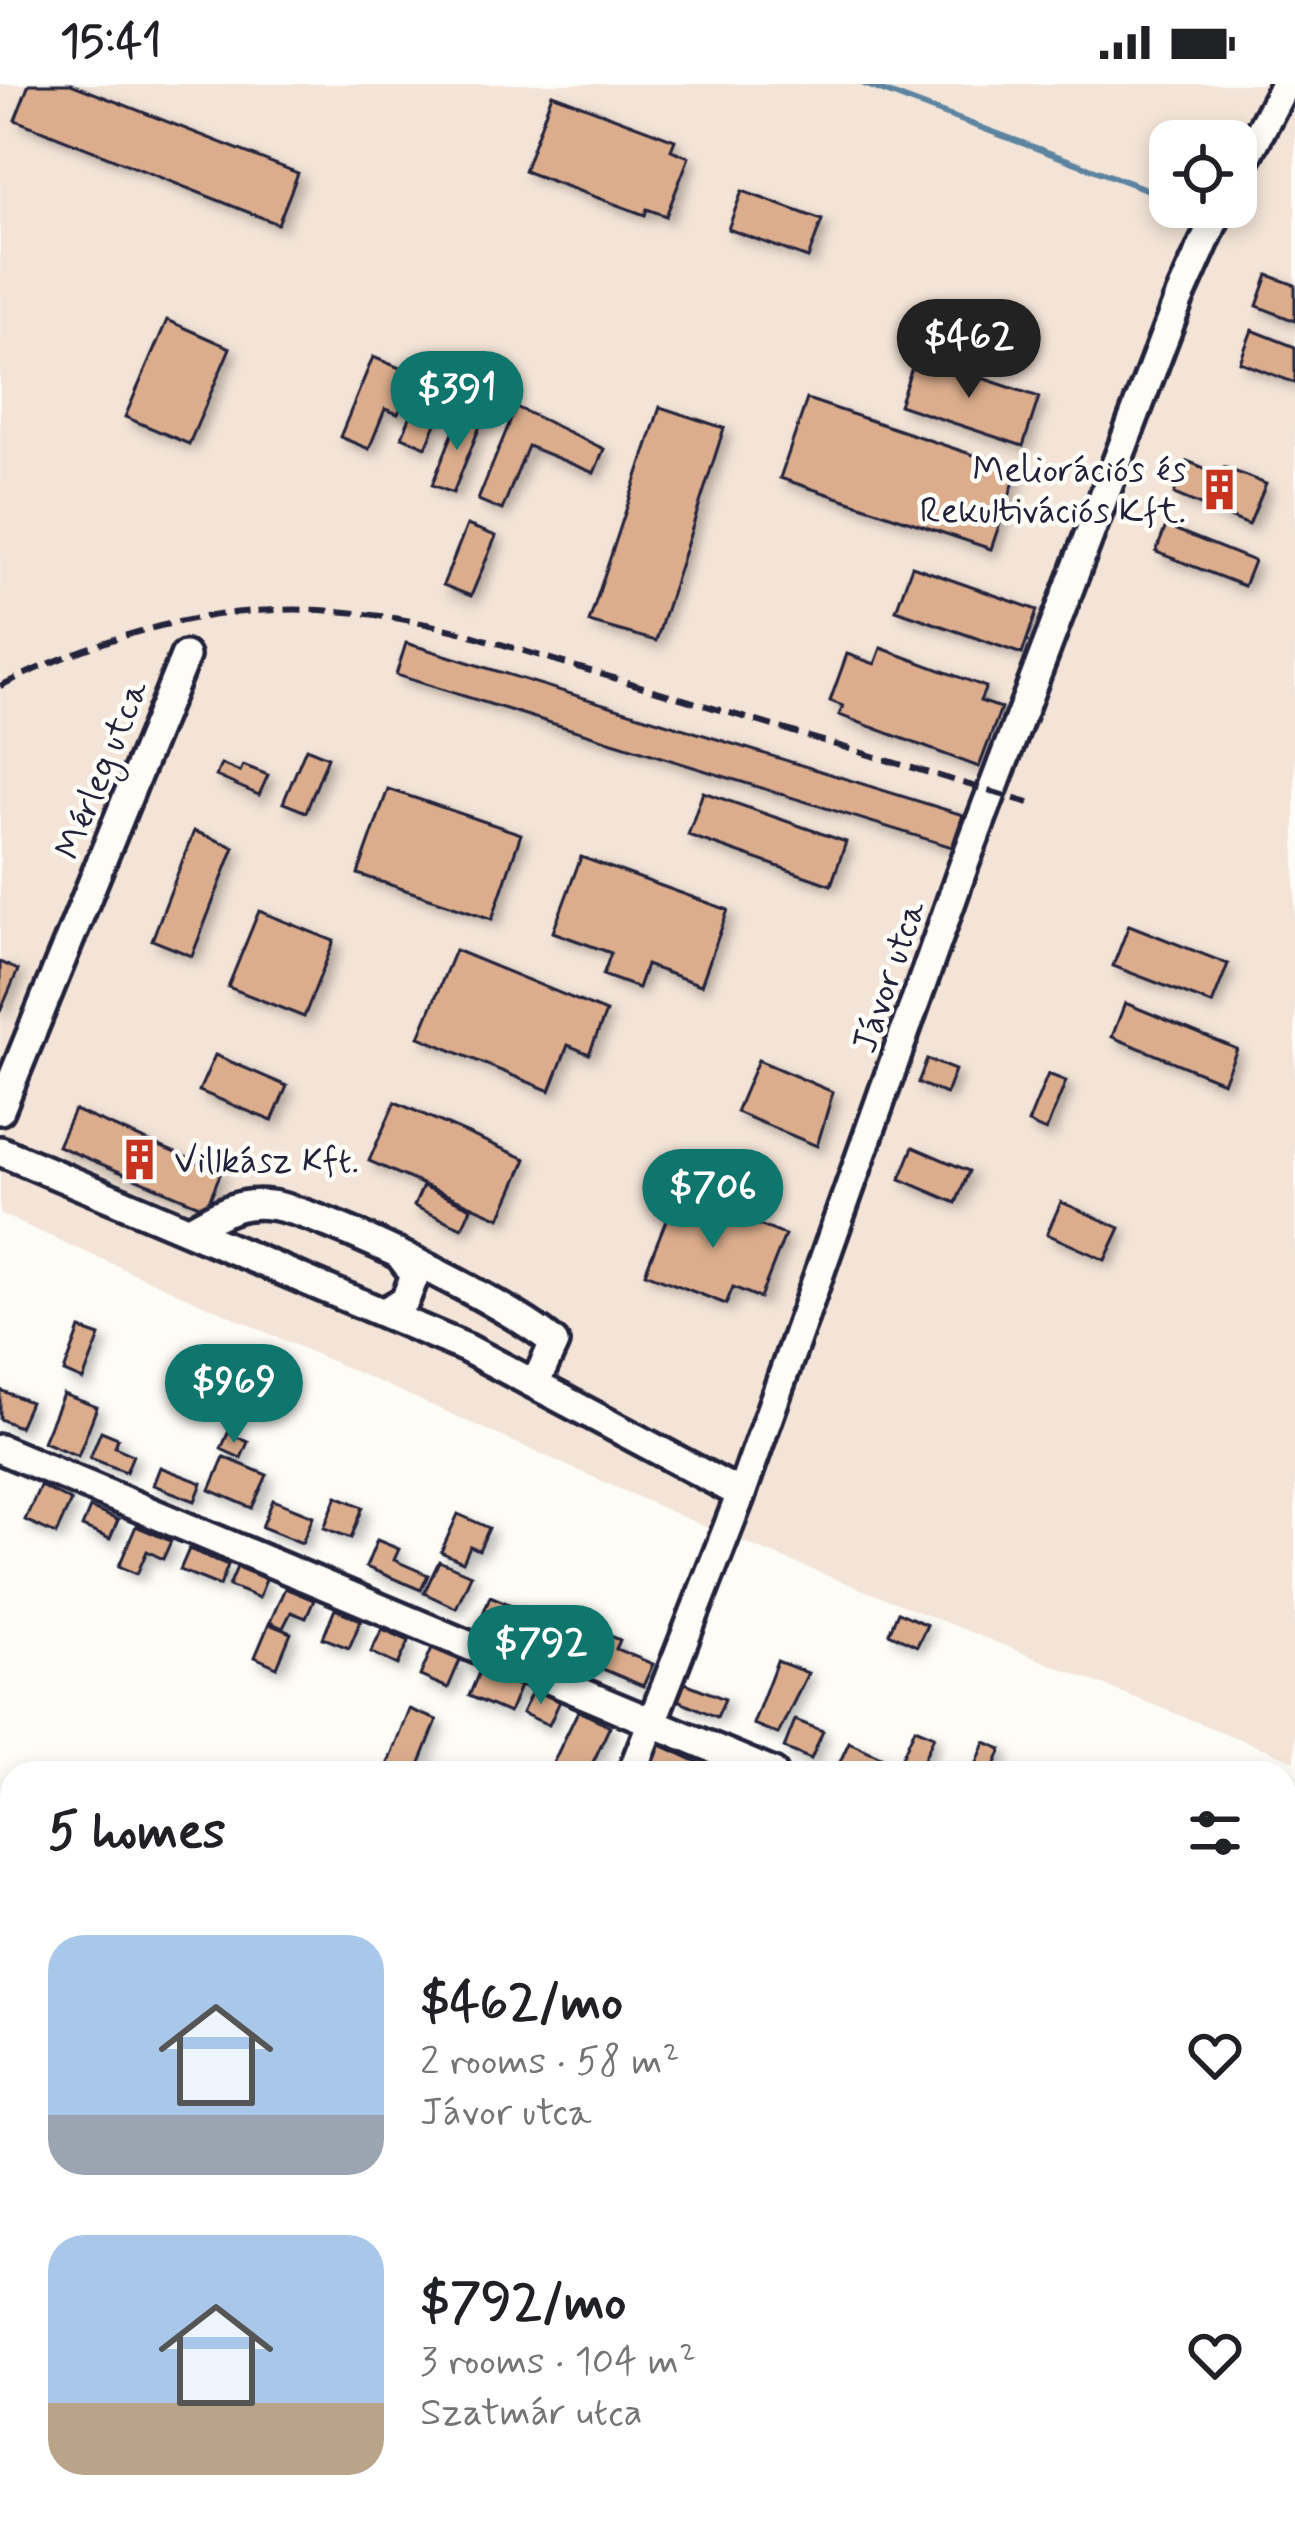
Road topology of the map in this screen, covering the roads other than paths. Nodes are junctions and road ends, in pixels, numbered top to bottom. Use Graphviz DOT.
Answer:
graph roads {
  1 [pos="1286,84"];
  2 [pos="1257,138"];
  3 [pos="1211,228"];
  4 [pos="184,656"];
  5 [pos="0,1110"];
  6 [pos="0,1151"];
  7 [pos="192,1229"];
  8 [pos="402,1258"];
  9 [pos="386,1311"];
  10 [pos="536,1382"];
  11 [pos="0,1449"];
  12 [pos="741,1494"];
  13 [pos="652,1722"];
  14 [pos="637,1761"];
  15 [pos="745,1761"];
  1 -- 2 [label="street"];
  3 -- 12 [label="street, Jávor utca"];
  4 -- 5 [label="street, Mérleg utca"];
  6 -- 7 [label="street"];
  7 -- 8 [label="street"];
  7 -- 9 [label="street"];
  8 -- 9 [label="street"];
  8 -- 10 [label="street"];
  9 -- 10 [label="street"];
  10 -- 12 [label="street"];
  11 -- 13 [label="street"];
  12 -- 13 [label="street, Jávor utca"];
  13 -- 14 [label="street, Jávor utca"];
  13 -- 15 [label="street"];
}
